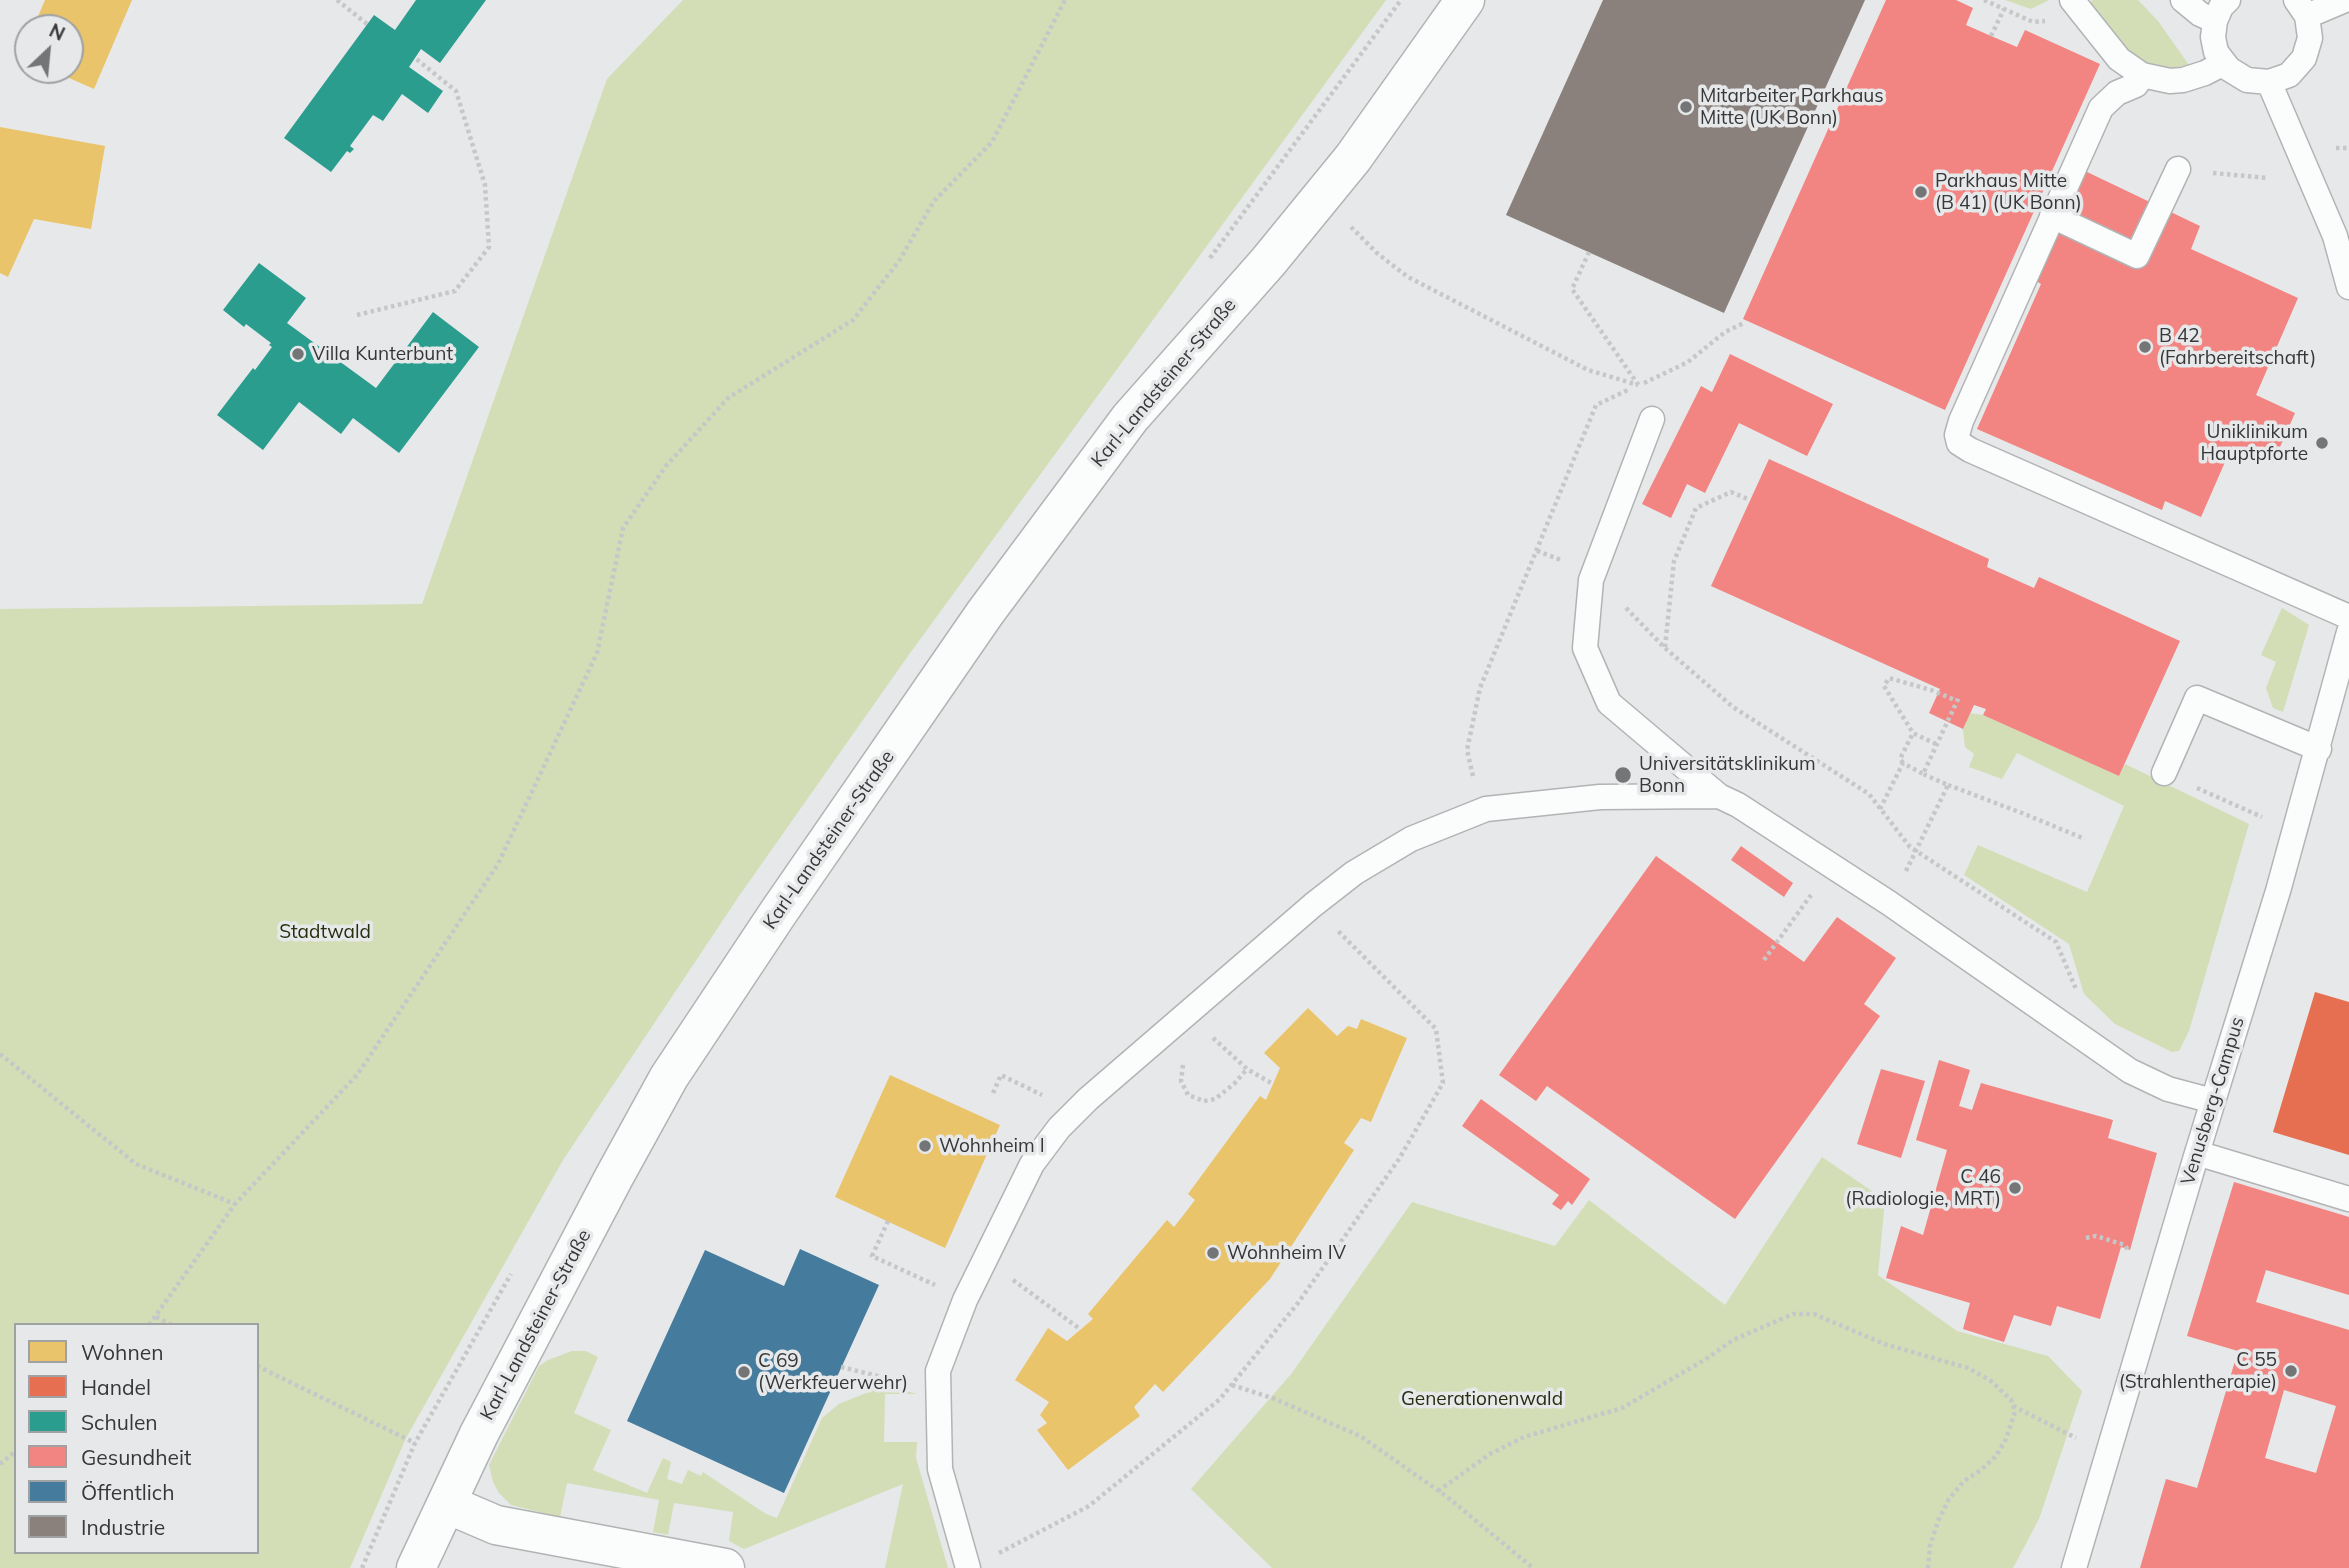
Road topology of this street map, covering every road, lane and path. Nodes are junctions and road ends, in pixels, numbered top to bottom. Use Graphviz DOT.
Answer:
graph roads {
  1 [pos="337,0"];
  2 [pos="1065,0"];
  3 [pos="1465,0"];
  4 [pos="1984,0"];
  5 [pos="2072,0"];
  6 [pos="2183,0"];
  7 [pos="2345,0"];
  8 [pos="2301,8"];
  9 [pos="2004,9"];
  10 [pos="2221,10"];
  11 [pos="2050,18"];
  12 [pos="367,24"];
  13 [pos="1991,36"];
  14 [pos="415,58"];
  15 [pos="2224,63"];
  16 [pos="2139,80"];
  17 [pos="2269,82"];
  18 [pos="2335,148"];
  19 [pos="2349,148"];
  20 [pos="2178,169"];
  21 [pos="2268,178"];
  22 [pos="1321,197"];
  23 [pos="2052,216"];
  24 [pos="1589,252"];
  25 [pos="2349,287"];
  26 [pos="357,315"];
  27 [pos="1744,323"];
  28 [pos="1639,385"];
  29 [pos="1652,419"];
  30 [pos="1750,500"];
  31 [pos="1593,573"];
  32 [pos="2349,617"];
  33 [pos="2349,632"];
  34 [pos="1665,648"];
  35 [pos="1913,733"];
  36 [pos="1936,744"];
  37 [pos="2319,749"];
  38 [pos="1903,763"];
  39 [pos="2164,773"];
  40 [pos="1923,774"];
  41 [pos="1948,785"];
  42 [pos="1719,796"];
  43 [pos="1486,809"];
  44 [pos="1880,809"];
  45 [pos="2295,832"];
  46 [pos="2085,839"];
  47 [pos="1916,851"];
  48 [pos="1832,866"];
  49 [pos="1889,904"];
  50 [pos="1313,905"];
  51 [pos="1764,960"];
  52 [pos="2078,996"];
  53 [pos="1227,1050"];
  54 [pos="0,1054"];
  55 [pos="1184,1060"];
  56 [pos="1247,1069"];
  57 [pos="1273,1084"];
  58 [pos="993,1093"];
  59 [pos="2213,1101"];
  60 [pos="1072,1115"];
  61 [pos="2197,1153"];
  62 [pos="2349,1199"];
  63 [pos="234,1204"];
  64 [pos="888,1221"];
  65 [pos="2086,1238"];
  66 [pos="2129,1253"];
  67 [pos="1039,1298"];
  68 [pos="965,1300"];
  69 [pos="156,1317"];
  70 [pos="151,1323"];
  71 [pos="168,1323"];
  72 [pos="1080,1329"];
  73 [pos="259,1367"];
  74 [pos="841,1367"];
  75 [pos="1232,1385"];
  76 [pos="937,1390"];
  77 [pos="2013,1406"];
  78 [pos="2077,1439"];
  79 [pos="415,1443"];
  80 [pos="14,1453"];
  81 [pos="0,1464"];
  82 [pos="1438,1491"];
  83 [pos="447,1504"];
  84 [pos="994,1556"];
  85 [pos="416,1568"];
  86 [pos="725,1568"];
  87 [pos="968,1568"];
  88 [pos="1533,1568"];
  89 [pos="1928,1568"];
  90 [pos="2074,1568"];
  1 -- 12 [label="path"];
  2 -- 63 [label="path"];
  3 -- 22 [label="street, Karl-Landsteiner-Straße"];
  4 -- 9 [label="path"];
  5 -- 16 [label="lane"];
  6 -- 10 [label="lane"];
  7 -- 8 [label="lane"];
  8 -- 17 [label="lane"];
  9 -- 11 [label="path"];
  9 -- 13 [label="path"];
  10 -- 15 [label="lane"];
  14 -- 26 [label="path"];
  15 -- 16 [label="lane"];
  15 -- 17 [label="lane"];
  16 -- 23 [label="lane"];
  17 -- 25 [label="lane"];
  18 -- 19 [label="path"];
  20 -- 21 [label="path"];
  20 -- 23 [label="lane"];
  22 -- 28 [label="path"];
  22 -- 83 [label="street, Karl-Landsteiner-Straße"];
  23 -- 32 [label="lane"];
  24 -- 28 [label="path"];
  27 -- 28 [label="path"];
  28 -- 29 [label="path"];
  28 -- 43 [label="path"];
  29 -- 31 [label="lane"];
  30 -- 34 [label="path"];
  31 -- 34 [label="path"];
  31 -- 42 [label="lane"];
  33 -- 37 [label="lane, Venusberg-Campus"];
  34 -- 44 [label="path"];
  35 -- 36 [label="path"];
  35 -- 36 [label="path"];
  35 -- 38 [label="path"];
  36 -- 40 [label="path"];
  37 -- 39 [label="lane"];
  37 -- 45 [label="lane, Venusberg-Campus"];
  38 -- 40 [label="path"];
  38 -- 44 [label="path"];
  39 -- 45 [label="path"];
  40 -- 41 [label="path"];
  41 -- 46 [label="path"];
  41 -- 47 [label="path"];
  42 -- 43 [label="lane"];
  42 -- 48 [label="lane"];
  43 -- 50 [label="lane"];
  44 -- 47 [label="path"];
  45 -- 59 [label="lane, Venusberg-Campus"];
  47 -- 49 [label="path"];
  47 -- 52 [label="path"];
  48 -- 49 [label="lane"];
  48 -- 51 [label="path"];
  49 -- 59 [label="lane"];
  50 -- 60 [label="lane"];
  50 -- 75 [label="path"];
  53 -- 56 [label="path"];
  54 -- 63 [label="path"];
  55 -- 56 [label="path"];
  56 -- 57 [label="path"];
  58 -- 60 [label="path"];
  59 -- 61 [label="lane, Venusberg-Campus"];
  60 -- 68 [label="lane"];
  61 -- 62 [label="lane"];
  61 -- 90 [label="lane, Venusberg-Campus"];
  63 -- 69 [label="path"];
  64 -- 68 [label="path"];
  65 -- 66 [label="path"];
  67 -- 72 [label="path"];
  68 -- 76 [label="lane"];
  69 -- 70 [label="path"];
  69 -- 71 [label="path"];
  73 -- 79 [label="path"];
  74 -- 76 [label="path"];
  75 -- 82 [label="path"];
  75 -- 84 [label="path"];
  76 -- 87 [label="lane"];
  77 -- 78 [label="path"];
  77 -- 82 [label="path"];
  77 -- 89 [label="path"];
  80 -- 81 [label="path"];
  82 -- 88 [label="path"];
  83 -- 85 [label="street, Karl-Landsteiner-Straße"];
  83 -- 86 [label="street"];
}
